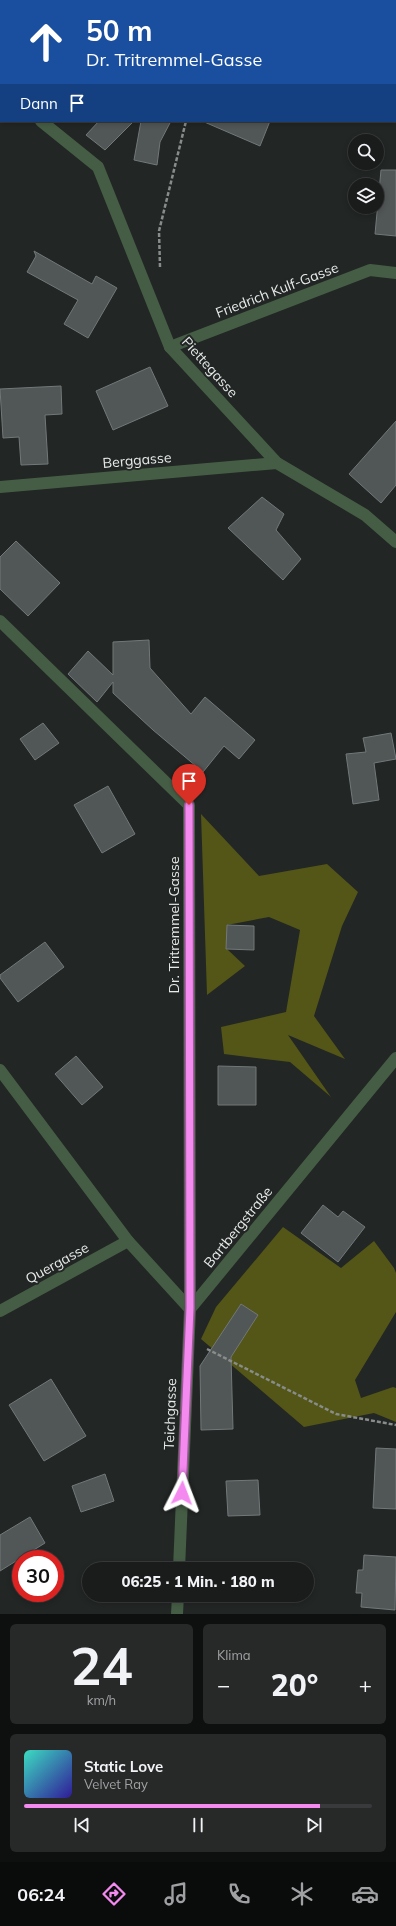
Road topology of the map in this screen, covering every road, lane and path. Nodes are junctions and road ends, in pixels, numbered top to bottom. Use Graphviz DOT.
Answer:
graph roads {
  1 [pos="42,122"];
  2 [pos="186,122"];
  3 [pos="160,269"];
  4 [pos="396,273"];
  5 [pos="170,347"];
  6 [pos="277,463"];
  7 [pos="0,486"];
  8 [pos="396,542"];
  9 [pos="0,622"];
  10 [pos="396,1058"];
  11 [pos="0,1070"];
  12 [pos="128,1241"];
  13 [pos="190,1308"];
  14 [pos="0,1311"];
  15 [pos="188,1340"];
  16 [pos="396,1425"];
  17 [pos="179,1562"];
  18 [pos="178,1602"];
  19 [pos="178,1614"];
  1 -- 5 [label="street, Piettegasse"];
  2 -- 3 [label="path"];
  4 -- 5 [label="street, Friedrich Kulf-Gasse"];
  5 -- 6 [label="street, Piettegasse"];
  6 -- 7 [label="street, Berggasse"];
  6 -- 8 [label="street, Piettegasse"];
  9 -- 13 [label="street, Dr. Tritremmel-Gasse"];
  10 -- 13 [label="street, Bartbergstraße"];
  11 -- 12 [label="street"];
  12 -- 13 [label="street"];
  12 -- 14 [label="street, Quergasse"];
  13 -- 15 [label="street, Teichgasse"];
  15 -- 16 [label="path"];
  15 -- 17 [label="street, Teichgasse"];
  18 -- 19 [label="street"];
}
